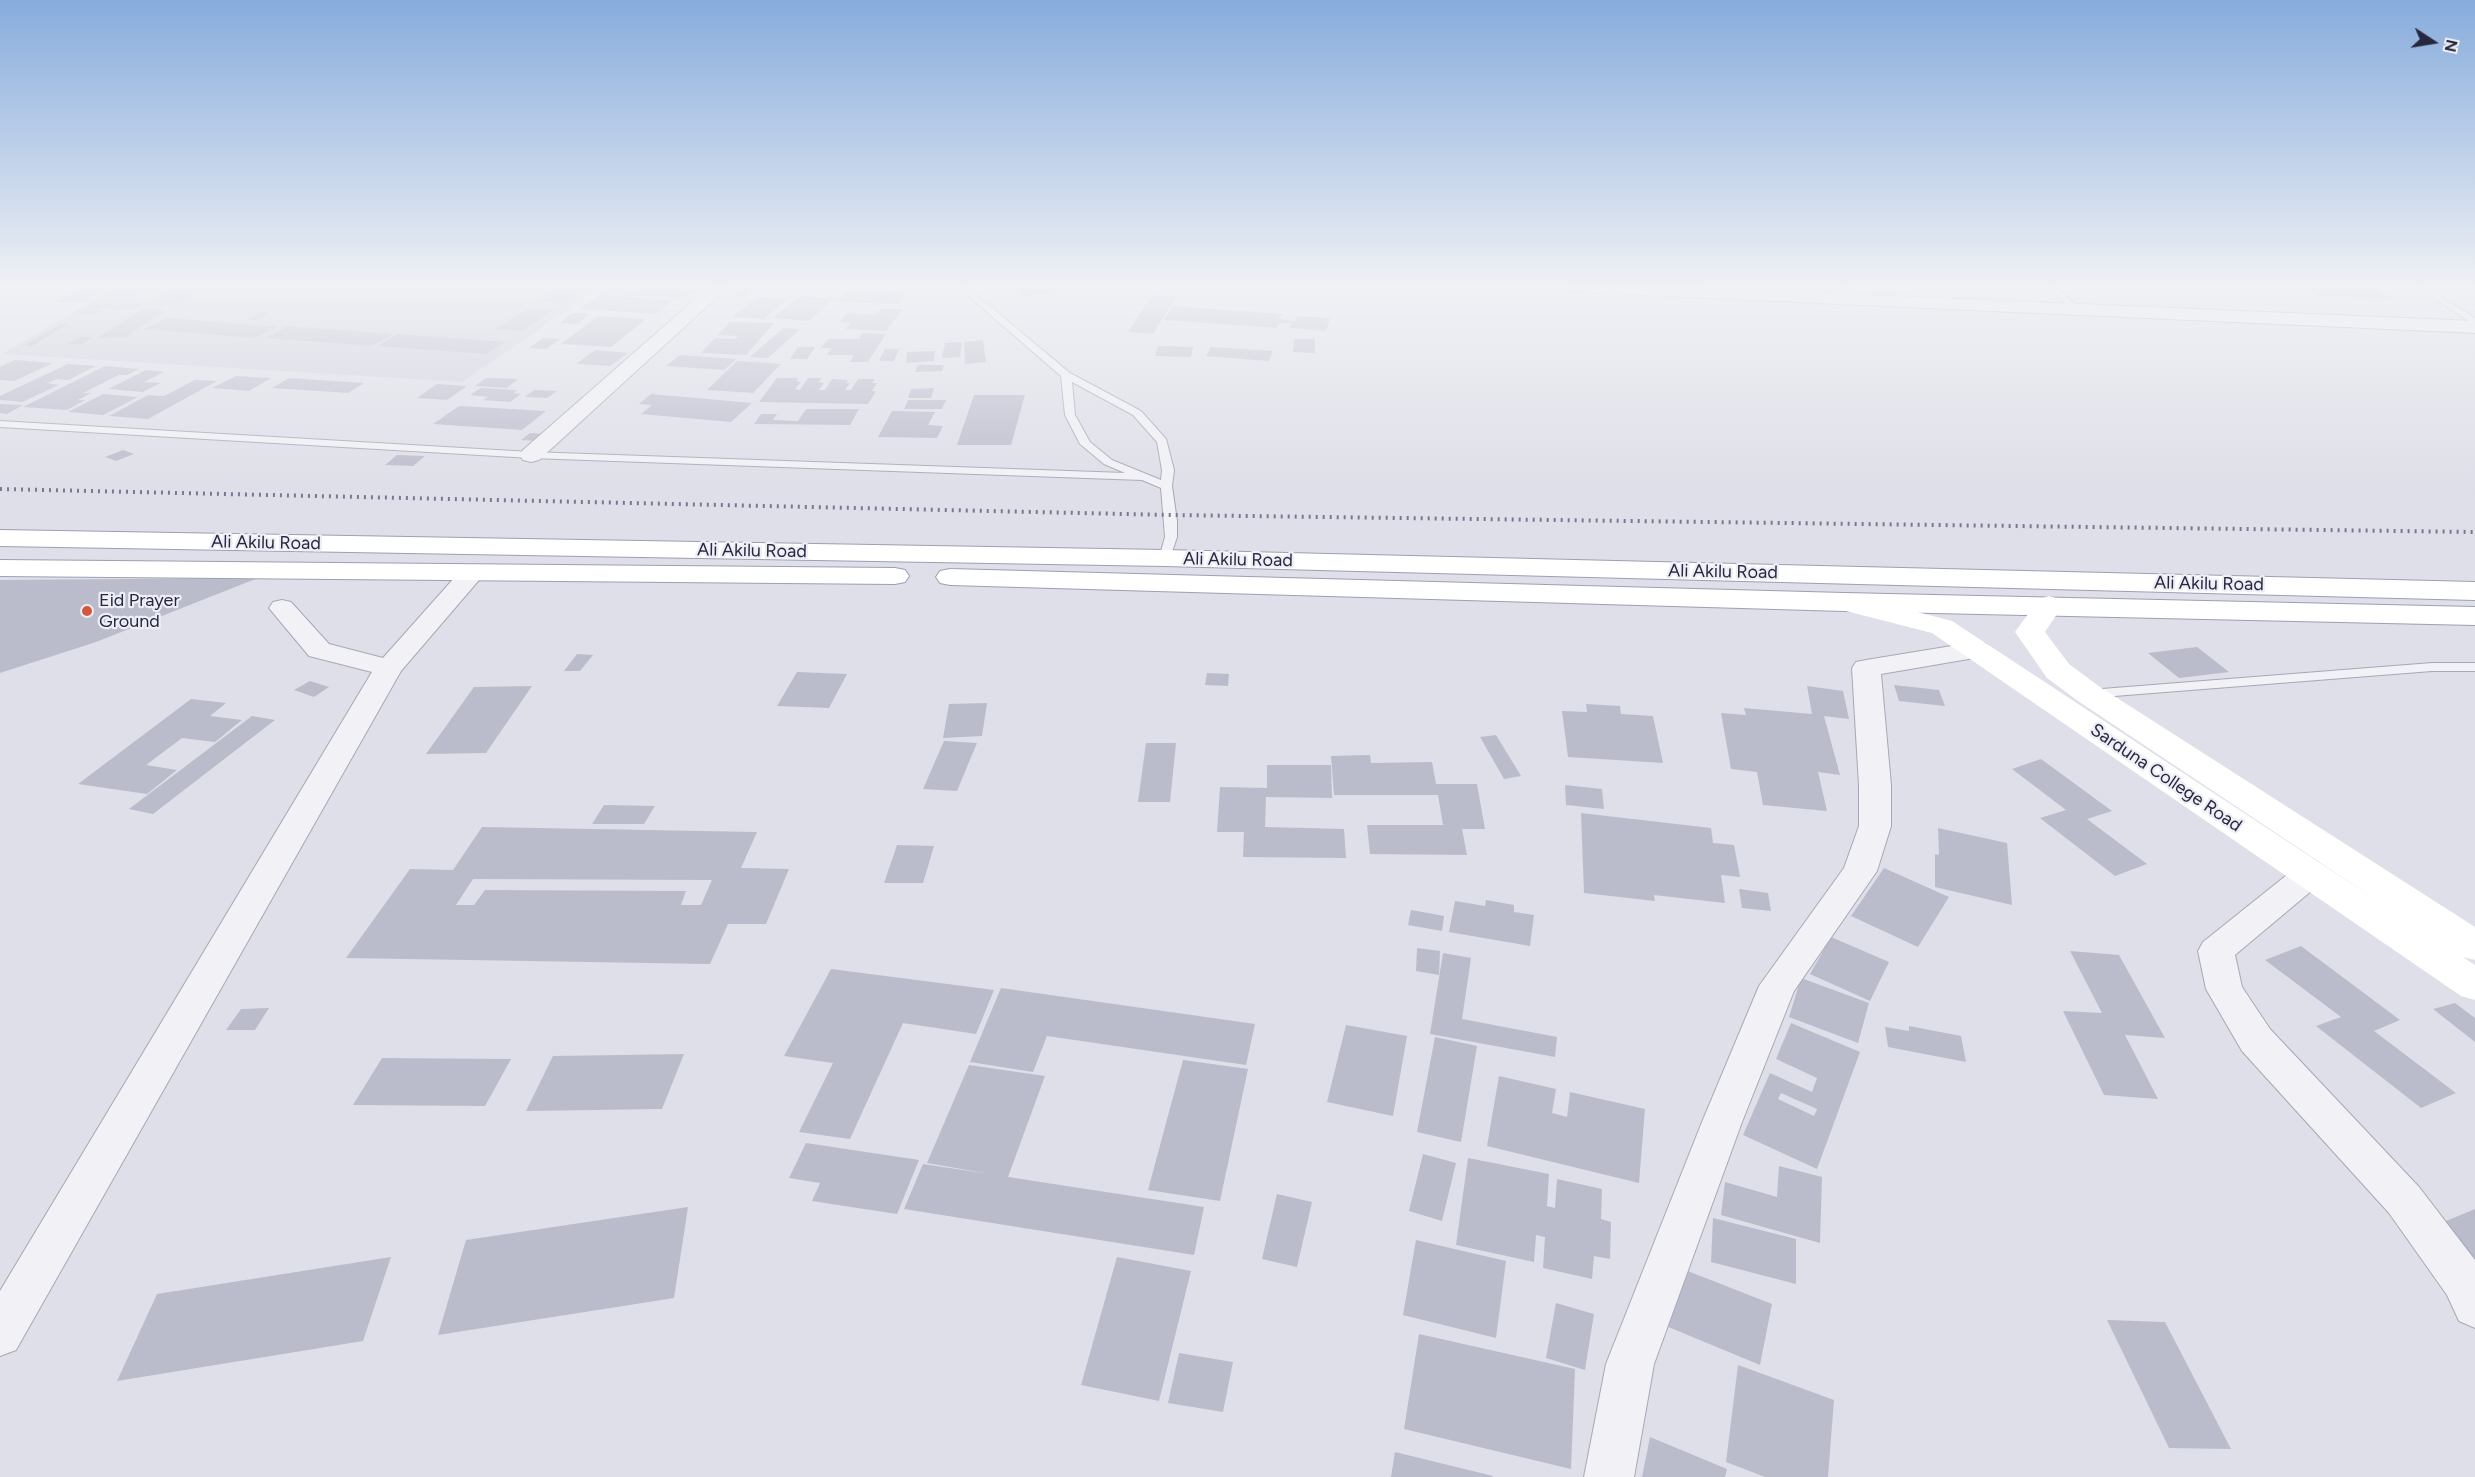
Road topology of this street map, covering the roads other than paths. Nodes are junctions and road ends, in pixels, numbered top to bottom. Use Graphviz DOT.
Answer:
graph roads {
  1 [pos="641,356"];
  2 [pos="1043,356"];
  3 [pos="1065,375"];
  4 [pos="0,424"];
  5 [pos="531,455"];
  6 [pos="1142,477"];
  7 [pos="1166,486"];
  8 [pos="0,538"];
  9 [pos="0,568"];
  10 [pos="1163,570"];
  11 [pos="472,573"];
  12 [pos="2475,591"];
  13 [pos="1844,602"];
  14 [pos="2049,605"];
  15 [pos="282,608"];
  16 [pos="2475,616"];
  17 [pos="1977,650"];
  18 [pos="2475,667"];
  19 [pos="389,668"];
  20 [pos="2089,694"];
  21 [pos="2310,874"];
  22 [pos="2475,946"];
  23 [pos="2475,985"];
  24 [pos="2475,1306"];
  25 [pos="0,1334"];
  26 [pos="1610,1477"];
  1 -- 5 [label="street"];
  2 -- 3 [label="lane"];
  3 -- 6 [label="lane"];
  3 -- 7 [label="lane"];
  4 -- 5 [label="lane"];
  5 -- 6 [label="lane"];
  6 -- 7 [label="lane"];
  7 -- 10 [label="lane"];
  8 -- 10 [label="main road, Ali Akilu Road"];
  9 -- 11 [label="main road, Ali Akilu Road"];
  10 -- 11 [label="main road, Ali Akilu Road"];
  10 -- 12 [label="main road, Ali Akilu Road"];
  10 -- 13 [label="main road, Ali Akilu Road"];
  11 -- 19 [label="street"];
  13 -- 14 [label="main road, Ali Akilu Road"];
  13 -- 17 [label="main road, Sarduna College Road"];
  14 -- 16 [label="main road, Ali Akilu Road"];
  14 -- 20 [label="main road, Sarduna College Road"];
  15 -- 19 [label="street"];
  17 -- 21 [label="main road, Sarduna College Road"];
  17 -- 26 [label="street"];
  18 -- 20 [label="lane"];
  19 -- 25 [label="street"];
  20 -- 22 [label="main road, Sarduna College Road"];
  21 -- 23 [label="main road, Sarduna College Road"];
  21 -- 24 [label="street"];
}
